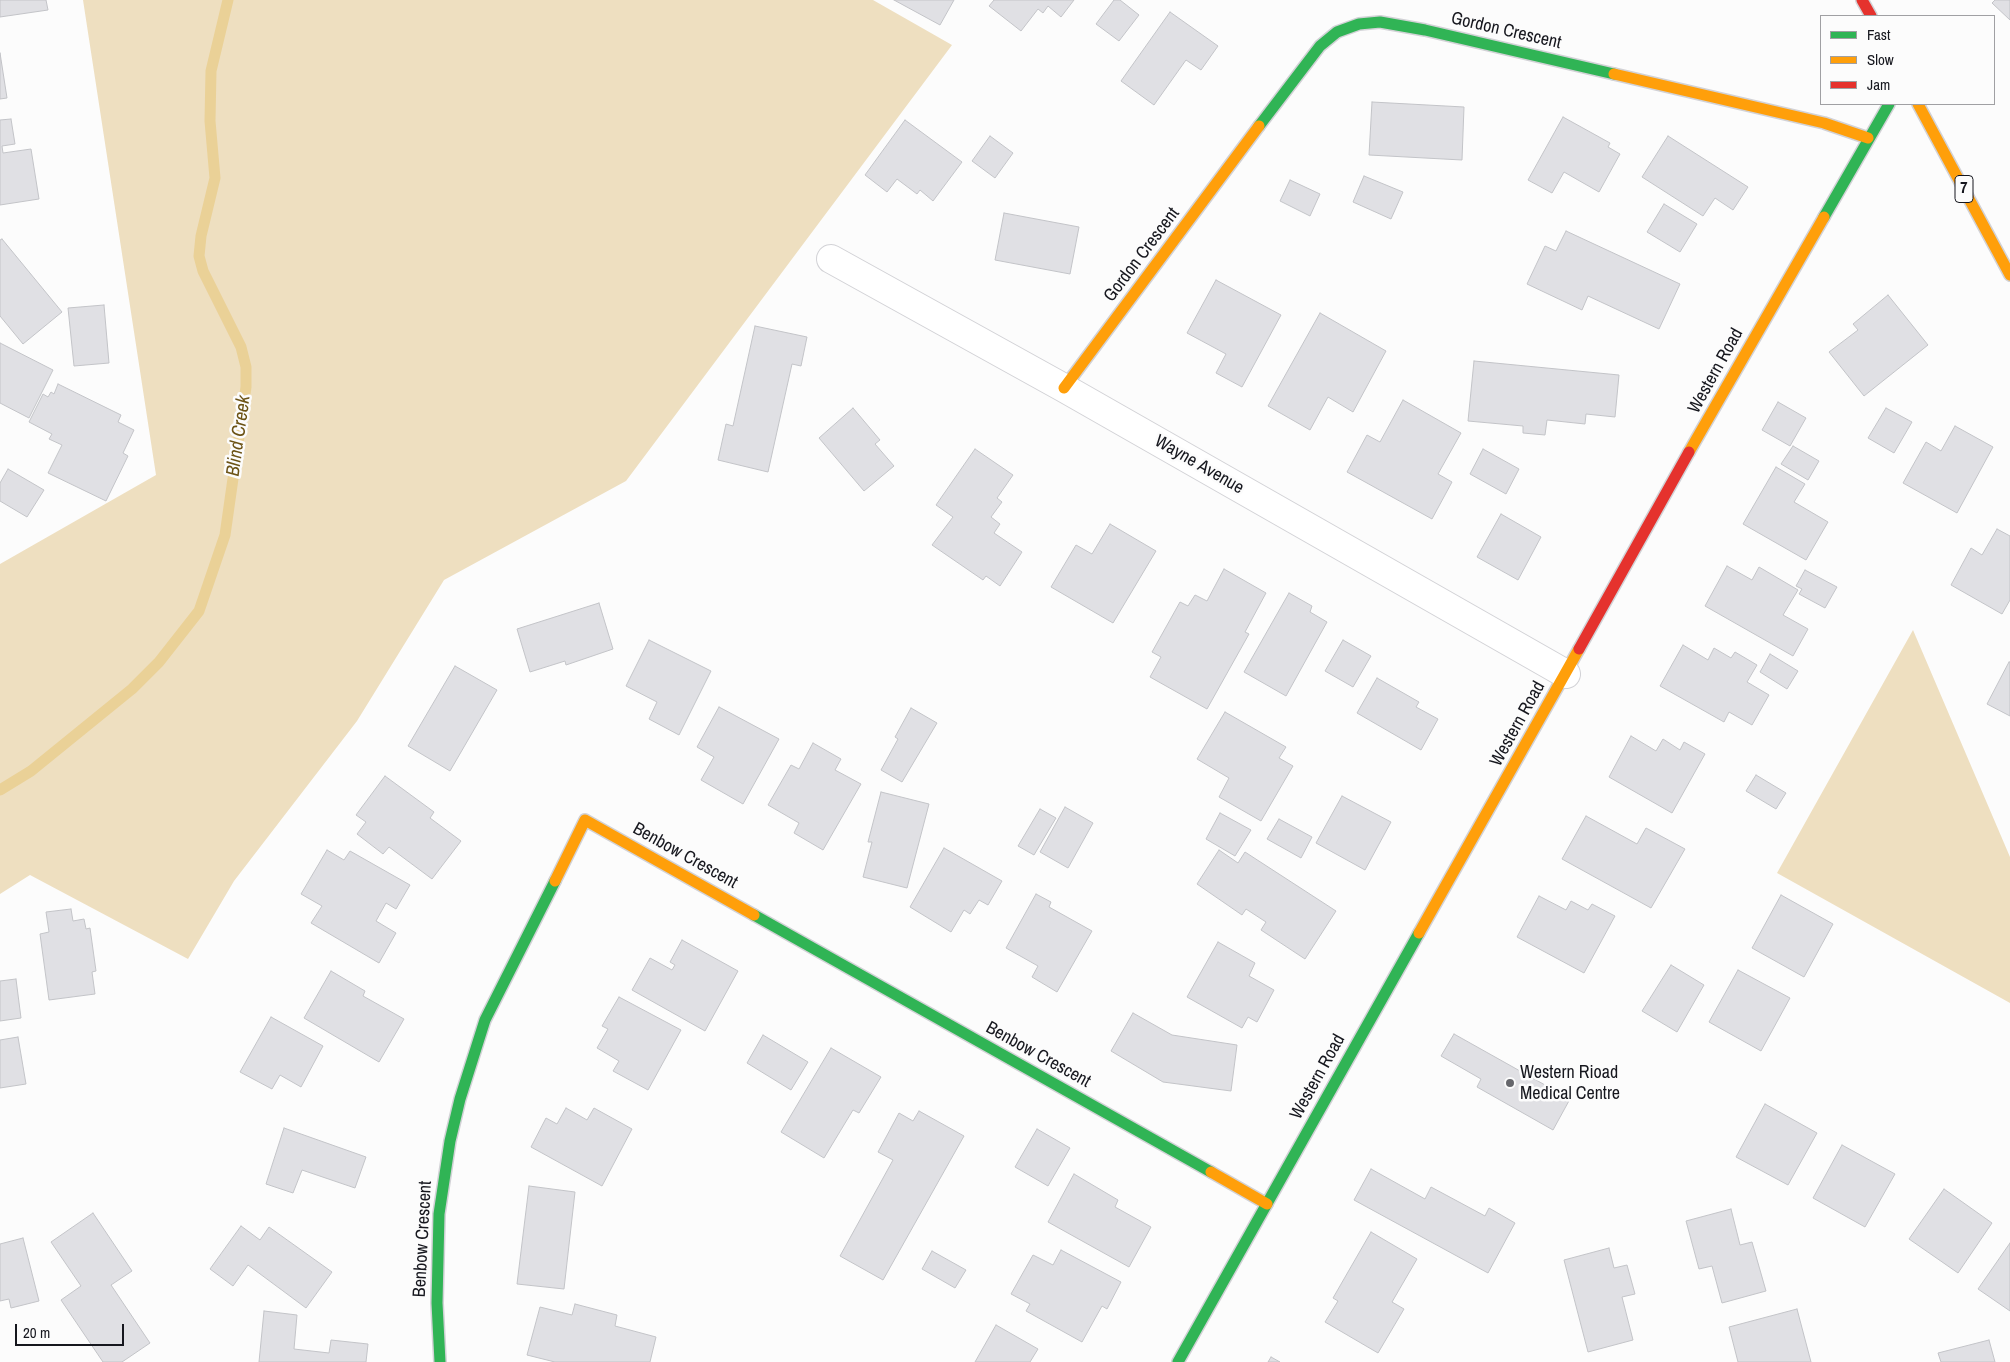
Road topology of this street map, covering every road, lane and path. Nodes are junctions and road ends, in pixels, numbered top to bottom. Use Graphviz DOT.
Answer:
graph roads {
  1 [pos="1862,0"];
  2 [pos="1870,15"];
  3 [pos="1888,105"];
  4 [pos="1919,105"];
  5 [pos="1868,138"];
  6 [pos="831,259"];
  7 [pos="2010,276"];
  8 [pos="1064,388"];
  9 [pos="1566,674"];
  10 [pos="1267,1204"];
  11 [pos="440,1362"];
  12 [pos="1178,1362"];
  1 -- 2 [label="street"];
  3 -- 5 [label="street, Western Road"];
  4 -- 7 [label="street, 7"];
  5 -- 8 [label="street, Gordon Crescent"];
  5 -- 9 [label="street, Western Road"];
  6 -- 8 [label="street, Wayne Avenue"];
  8 -- 9 [label="street, Wayne Avenue"];
  9 -- 10 [label="street, Western Road"];
  10 -- 11 [label="street, Benbow Crescent"];
  10 -- 12 [label="street, Western Road"];
}
